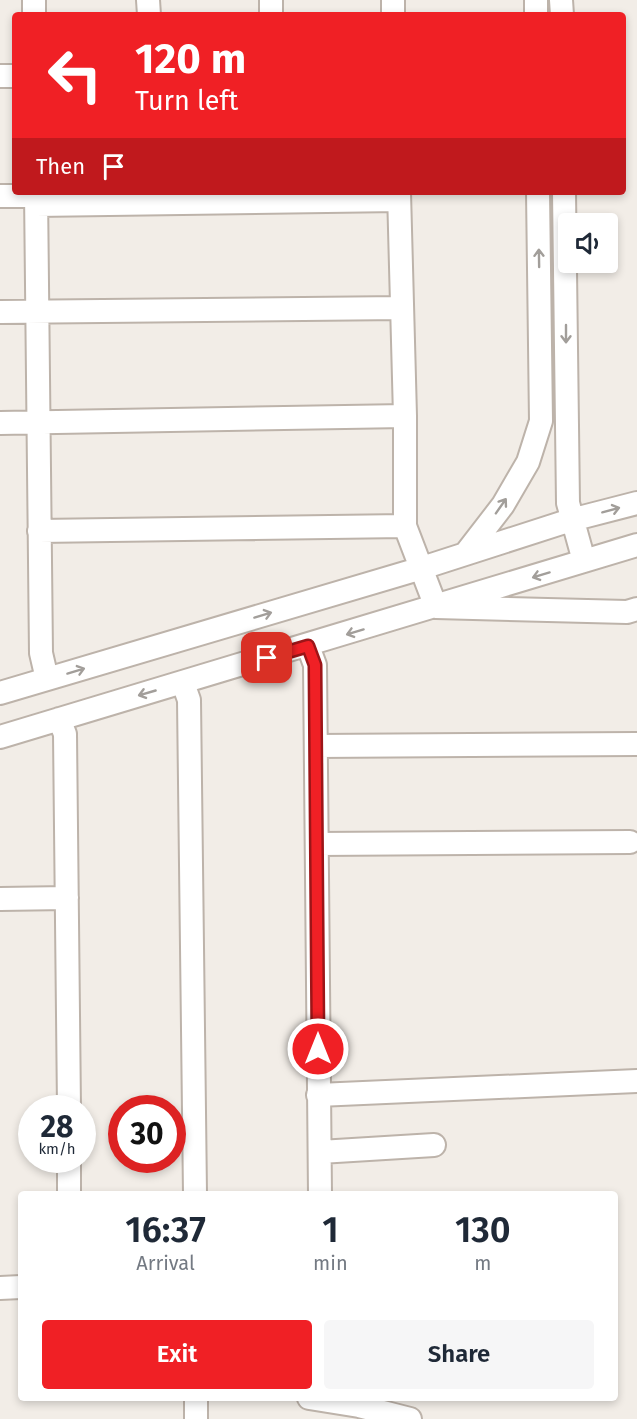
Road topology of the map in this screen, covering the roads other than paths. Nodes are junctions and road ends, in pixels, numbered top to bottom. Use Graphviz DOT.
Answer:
graph roads {
  1 [pos="538,195"];
  2 [pos="564,195"];
  3 [pos="0,196"];
  4 [pos="399,196"];
  5 [pos="36,198"];
  6 [pos="540,304"];
  7 [pos="566,304"];
  8 [pos="402,308"];
  9 [pos="0,312"];
  10 [pos="37,312"];
  11 [pos="405,416"];
  12 [pos="0,423"];
  13 [pos="37,423"];
  14 [pos="537,436"];
  15 [pos="566,436"];
  16 [pos="637,503"];
  17 [pos="571,520"];
  18 [pos="405,526"];
  19 [pos="39,531"];
  20 [pos="466,553"];
  21 [pos="635,553"];
  22 [pos="584,561"];
  23 [pos="422,568"];
  24 [pos="436,607"];
  25 [pos="637,609"];
  26 [pos="308,646"];
  27 [pos="47,680"];
  28 [pos="183,683"];
  29 [pos="0,693"];
  30 [pos="59,719"];
  31 [pos="0,737"];
  32 [pos="637,744"];
  33 [pos="316,746"];
  34 [pos="630,842"];
  35 [pos="317,844"];
  36 [pos="67,898"];
  37 [pos="0,899"];
  38 [pos="637,1081"];
  39 [pos="69,1095"];
  40 [pos="318,1095"];
  41 [pos="434,1145"];
  42 [pos="320,1152"];
  43 [pos="69,1173"];
  44 [pos="69,1191"];
  45 [pos="195,1191"];
  46 [pos="320,1191"];
  47 [pos="18,1287"];
  48 [pos="0,1288"];
  49 [pos="196,1401"];
  50 [pos="328,1401"];
  51 [pos="196,1419"];
  52 [pos="410,1419"];
  6 -- 1 [label="street, one-way"];
  2 -- 7 [label="street"];
  3 -- 5 [label="street"];
  4 -- 5 [label="street"];
  4 -- 8 [label="street"];
  5 -- 10 [label="street"];
  6 -- 7 [label="street"];
  6 -- 14 [label="street"];
  7 -- 15 [label="street, one-way"];
  8 -- 10 [label="street"];
  8 -- 11 [label="street"];
  9 -- 10 [label="street"];
  10 -- 13 [label="street"];
  11 -- 13 [label="street"];
  11 -- 18 [label="street"];
  12 -- 13 [label="street"];
  13 -- 19 [label="street"];
  14 -- 15 [label="street"];
  20 -- 14 [label="street, one-way"];
  15 -- 17 [label="street"];
  17 -- 16 [label="street, one-way"];
  17 -- 20 [label="street"];
  17 -- 22 [label="street"];
  18 -- 19 [label="street"];
  18 -- 23 [label="street"];
  19 -- 27 [label="street"];
  20 -- 23 [label="street"];
  21 -- 22 [label="street"];
  22 -- 24 [label="street, one-way"];
  23 -- 24 [label="street"];
  27 -- 23 [label="street, one-way"];
  24 -- 25 [label="street"];
  24 -- 26 [label="street, one-way"];
  26 -- 28 [label="street"];
  26 -- 33 [label="street"];
  27 -- 29 [label="street"];
  28 -- 30 [label="street, one-way"];
  28 -- 45 [label="street"];
  30 -- 31 [label="street"];
  30 -- 36 [label="street"];
  32 -- 33 [label="street"];
  33 -- 35 [label="street"];
  34 -- 35 [label="street"];
  35 -- 40 [label="street"];
  36 -- 37 [label="street"];
  36 -- 39 [label="street"];
  38 -- 40 [label="street"];
  40 -- 42 [label="street"];
  41 -- 42 [label="street"];
  42 -- 46 [label="street"];
  43 -- 44 [label="street"];
  47 -- 48 [label="street"];
  49 -- 51 [label="street"];
  50 -- 52 [label="street"];
}
